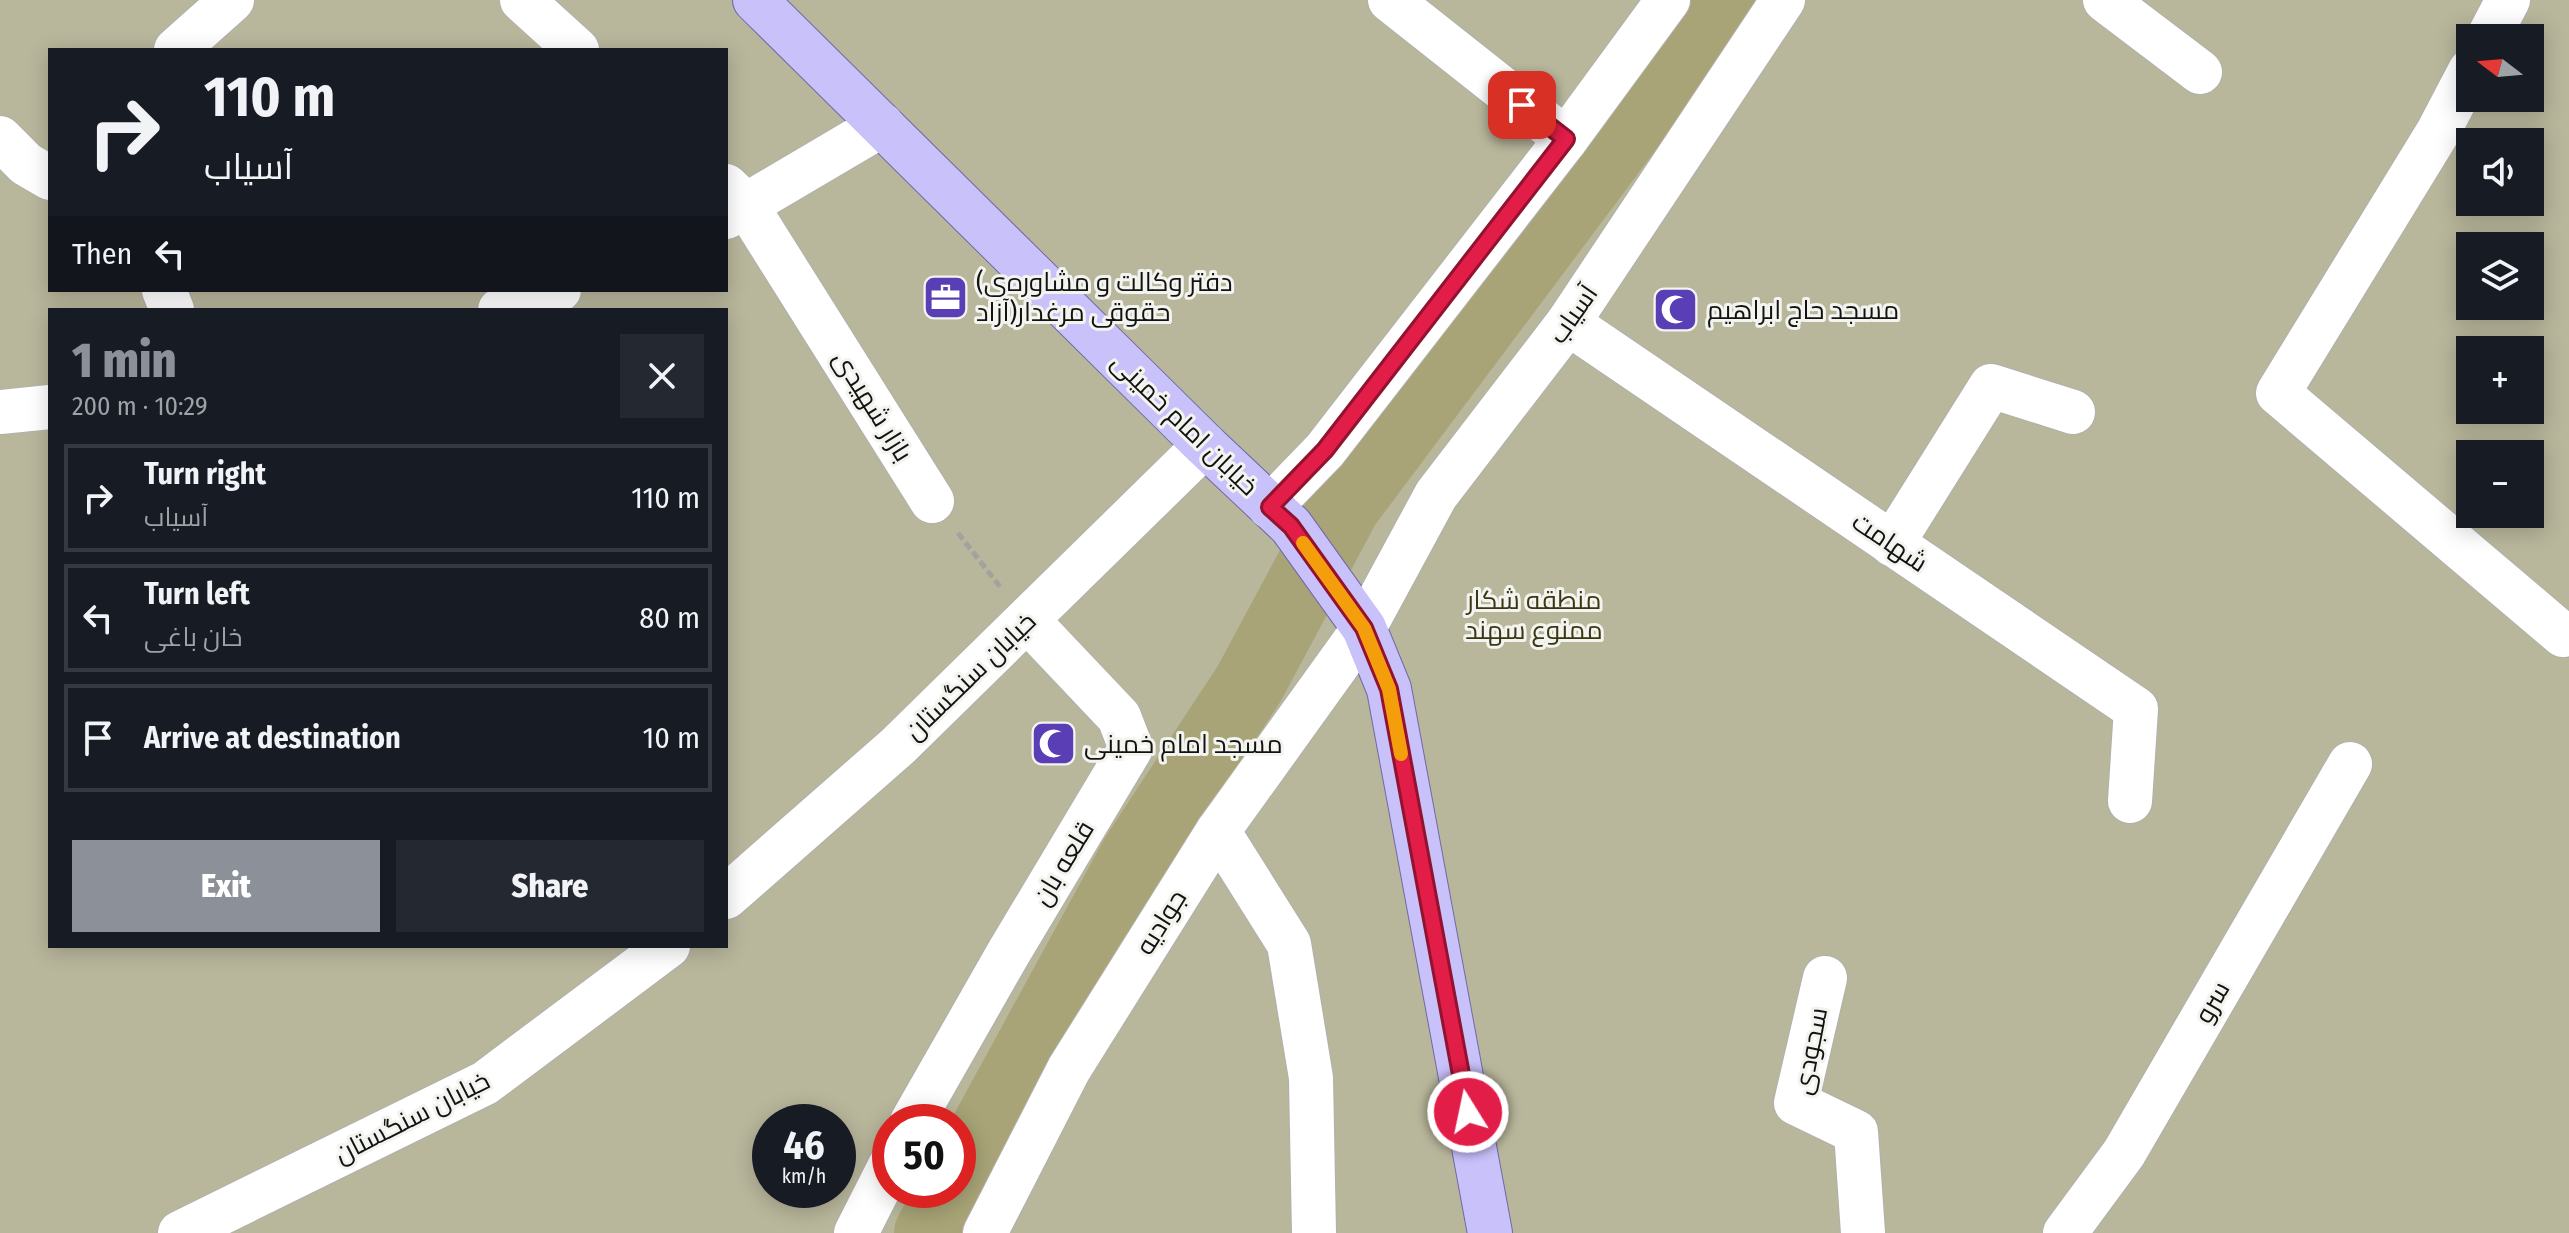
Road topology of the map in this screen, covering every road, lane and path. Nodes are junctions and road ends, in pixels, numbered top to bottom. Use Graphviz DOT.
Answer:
graph roads {
  1 [pos="232,0"];
  2 [pos="522,0"];
  3 [pos="755,0"];
  4 [pos="1390,0"];
  5 [pos="1668,0"];
  6 [pos="1783,0"];
  7 [pos="2105,0"];
  8 [pos="2508,0"];
  9 [pos="2495,24"];
  10 [pos="178,48"];
  11 [pos="575,48"];
  12 [pos="2200,72"];
  13 [pos="2456,98"];
  14 [pos="882,125"];
  15 [pos="0,138"];
  16 [pos="1566,139"];
  17 [pos="48,177"];
  18 [pos="733,203"];
  19 [pos="553,292"];
  20 [pos="506,308"];
  21 [pos="1568,323"];
  22 [pos="48,407"];
  23 [pos="0,412"];
  24 [pos="2073,412"];
  25 [pos="1205,445"];
  26 [pos="932,501"];
  27 [pos="1281,517"];
  28 [pos="1892,544"];
  29 [pos="1027,620"];
  30 [pos="1364,628"];
  31 [pos="2563,635"];
  32 [pos="2350,764"];
  33 [pos="2130,801"];
  34 [pos="1218,831"];
  35 [pos="728,895"];
  36 [pos="665,948"];
  37 [pos="1825,978"];
  38 [pos="922,1104"];
  39 [pos="872,1201"];
  40 [pos="180,1233"];
  41 [pos="856,1233"];
  42 [pos="985,1233"];
  43 [pos="1314,1233"];
  44 [pos="1490,1233"];
  45 [pos="1863,1233"];
  46 [pos="2065,1233"];
  1 -- 10 [label="street"];
  2 -- 11 [label="street"];
  3 -- 14 [label="main road, خیابان امام خمینی"];
  4 -- 16 [label="street"];
  5 -- 16 [label="street"];
  6 -- 21 [label="street, آسیاب"];
  7 -- 12 [label="street"];
  8 -- 9 [label="street"];
  13 -- 31 [label="street"];
  14 -- 18 [label="street"];
  14 -- 25 [label="main road, خیابان امام خمینی"];
  15 -- 17 [label="street"];
  16 -- 27 [label="street"];
  18 -- 26 [label="street, بازار شهیدی"];
  19 -- 20 [label="street"];
  21 -- 28 [label="street, شهامت"];
  21 -- 30 [label="street, آسیاب"];
  22 -- 23 [label="street"];
  24 -- 28 [label="street"];
  25 -- 27 [label="main road, خیابان امام خمینی"];
  25 -- 29 [label="street, خیابان سنگستان"];
  26 -- 29 [label="path"];
  27 -- 30 [label="main road, خیابان امام خمینی"];
  28 -- 33 [label="street, شهامت"];
  29 -- 35 [label="street, خیابان سنگستان"];
  29 -- 38 [label="street, قلعه بان"];
  30 -- 34 [label="street, جوادیه"];
  30 -- 44 [label="main road, خیابان امام خمینی"];
  32 -- 46 [label="street, سرو"];
  34 -- 42 [label="street, جوادیه"];
  34 -- 43 [label="street"];
  36 -- 40 [label="street, خیابان سنگستان"];
  37 -- 45 [label="street, سجودی"];
  39 -- 41 [label="street"];
}
